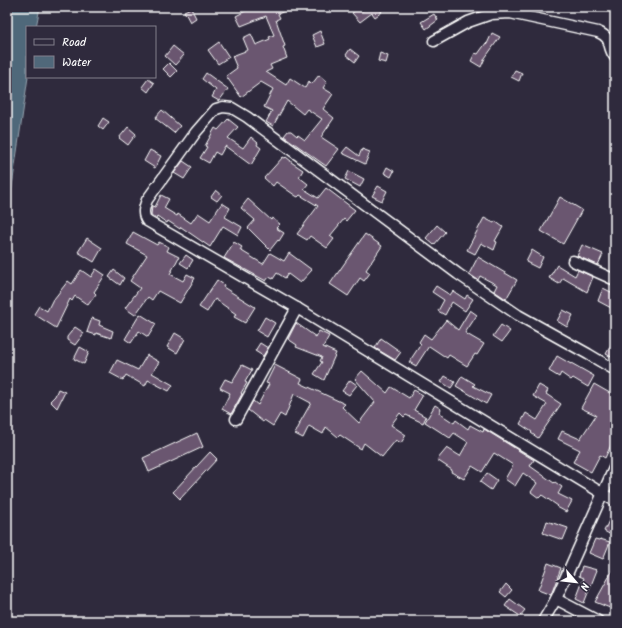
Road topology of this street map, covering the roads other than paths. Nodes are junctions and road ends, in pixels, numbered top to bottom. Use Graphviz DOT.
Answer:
graph roads {
  1 [pos="434,41"];
  2 [pos="615,57"];
  3 [pos="573,261"];
  4 [pos="615,280"];
  5 [pos="297,308"];
  6 [pos="615,370"];
  7 [pos="236,419"];
  8 [pos="615,466"];
  9 [pos="603,495"];
  10 [pos="615,501"];
  11 [pos="556,599"];
  12 [pos="543,621"];
  13 [pos="598,621"];
  1 -- 2 [label="street"];
  3 -- 4 [label="street"];
  5 -- 6 [label="street"];
  5 -- 7 [label="street"];
  5 -- 9 [label="street"];
  8 -- 9 [label="street"];
  9 -- 10 [label="street"];
  9 -- 11 [label="street"];
  11 -- 12 [label="street"];
  11 -- 13 [label="street"];
}
